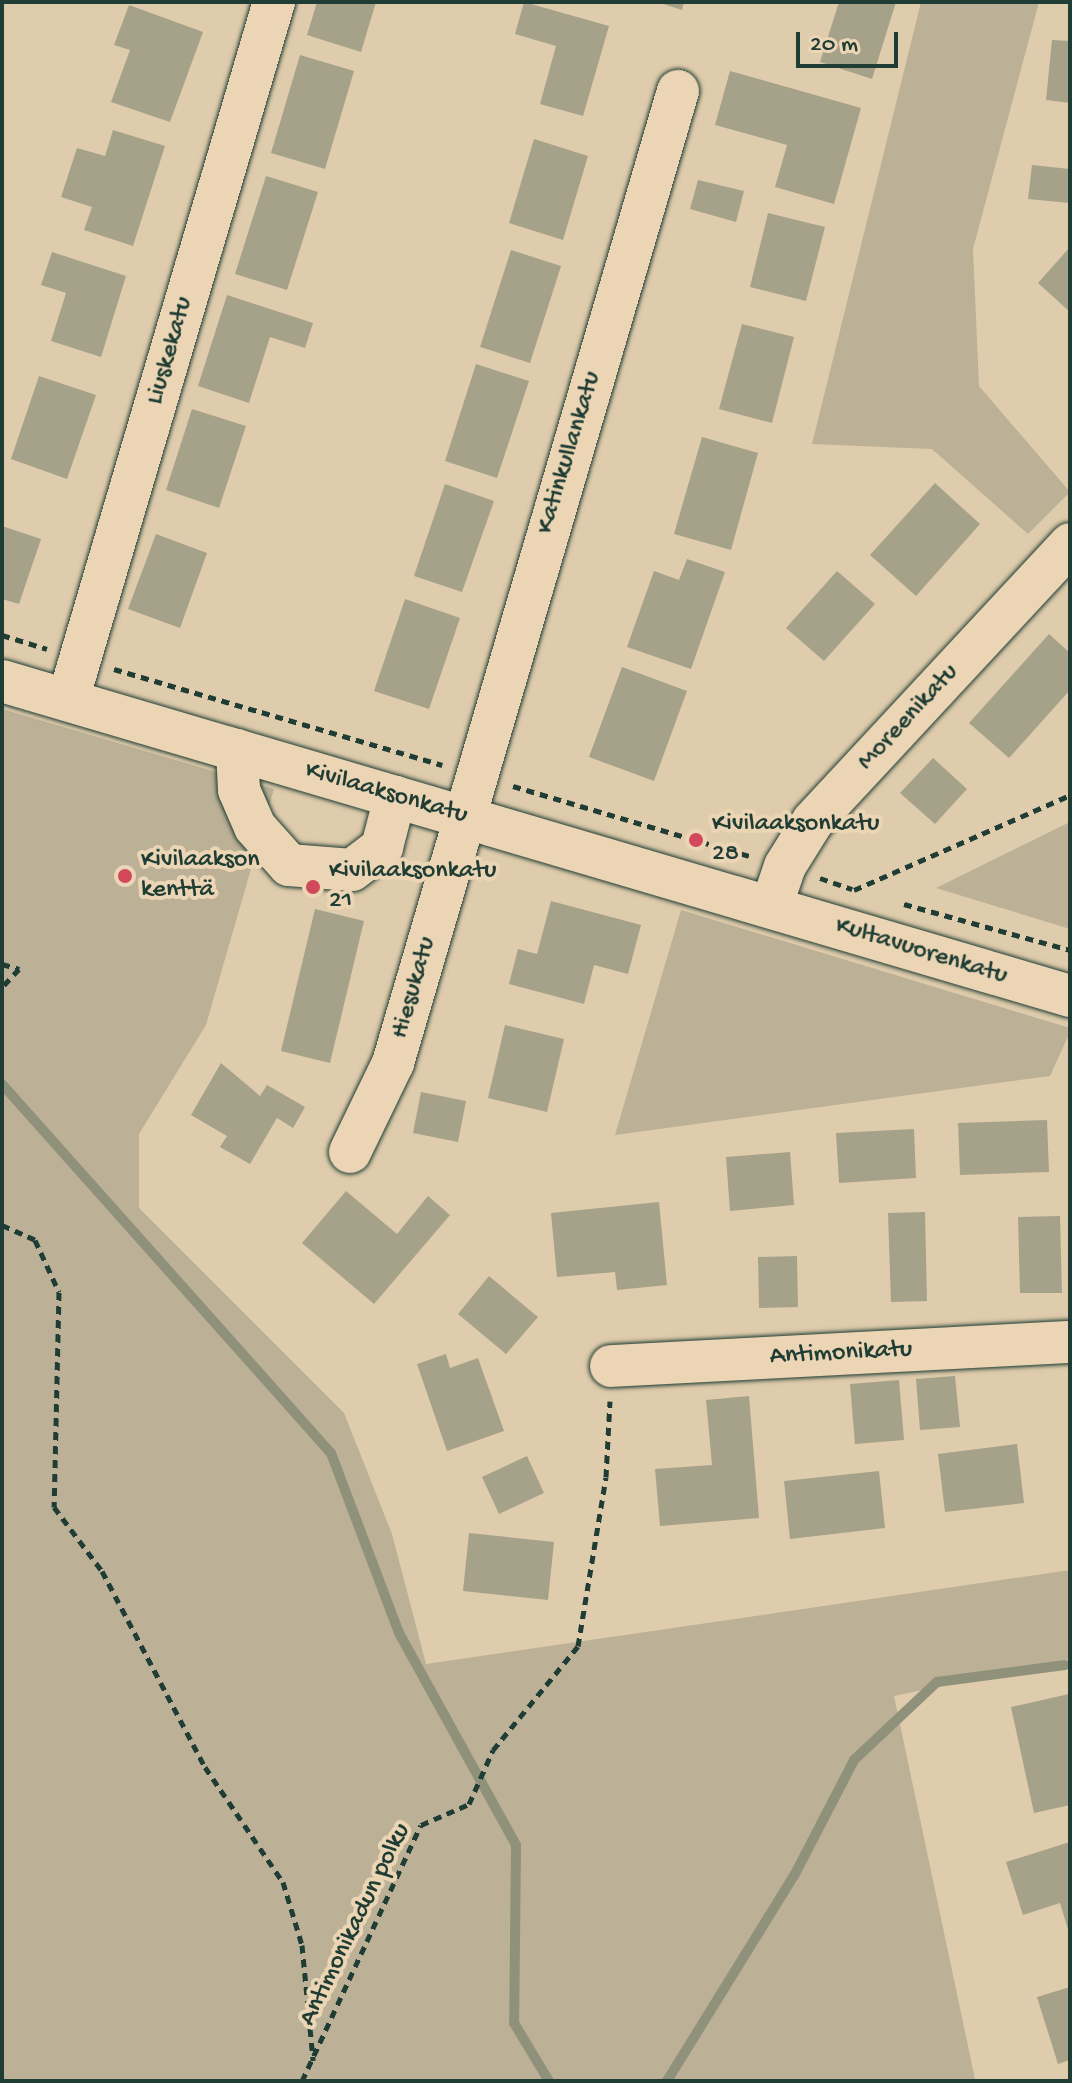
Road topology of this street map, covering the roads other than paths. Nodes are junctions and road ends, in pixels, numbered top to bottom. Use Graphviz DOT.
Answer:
graph roads {
  1 [pos="274,2"];
  2 [pos="678,91"];
  3 [pos="1070,544"];
  4 [pos="2,681"];
  5 [pos="68,700"];
  6 [pos="237,750"];
  7 [pos="395,797"];
  8 [pos="463,816"];
  9 [pos="771,907"];
  10 [pos="1070,996"];
  11 [pos="350,1152"];
  12 [pos="1070,1342"];
  13 [pos="611,1366"];
  1 -- 5 [label="street, Liuskekatu"];
  2 -- 8 [label="street, Katinkullankatu"];
  3 -- 9 [label="street, Moreenikatu"];
  4 -- 5 [label="street, Kivilaaksonkatu"];
  5 -- 6 [label="street, Kivilaaksonkatu"];
  6 -- 7 [label="street, Kivilaaksonkatu"];
  6 -- 7 [label="street"];
  7 -- 8 [label="street, Kivilaaksonkatu"];
  8 -- 9 [label="street, Kivilaaksonkatu"];
  8 -- 11 [label="street, Hiesukatu"];
  9 -- 10 [label="street, Kultavuorenkatu"];
  12 -- 13 [label="street, Antimonikatu"];
}
